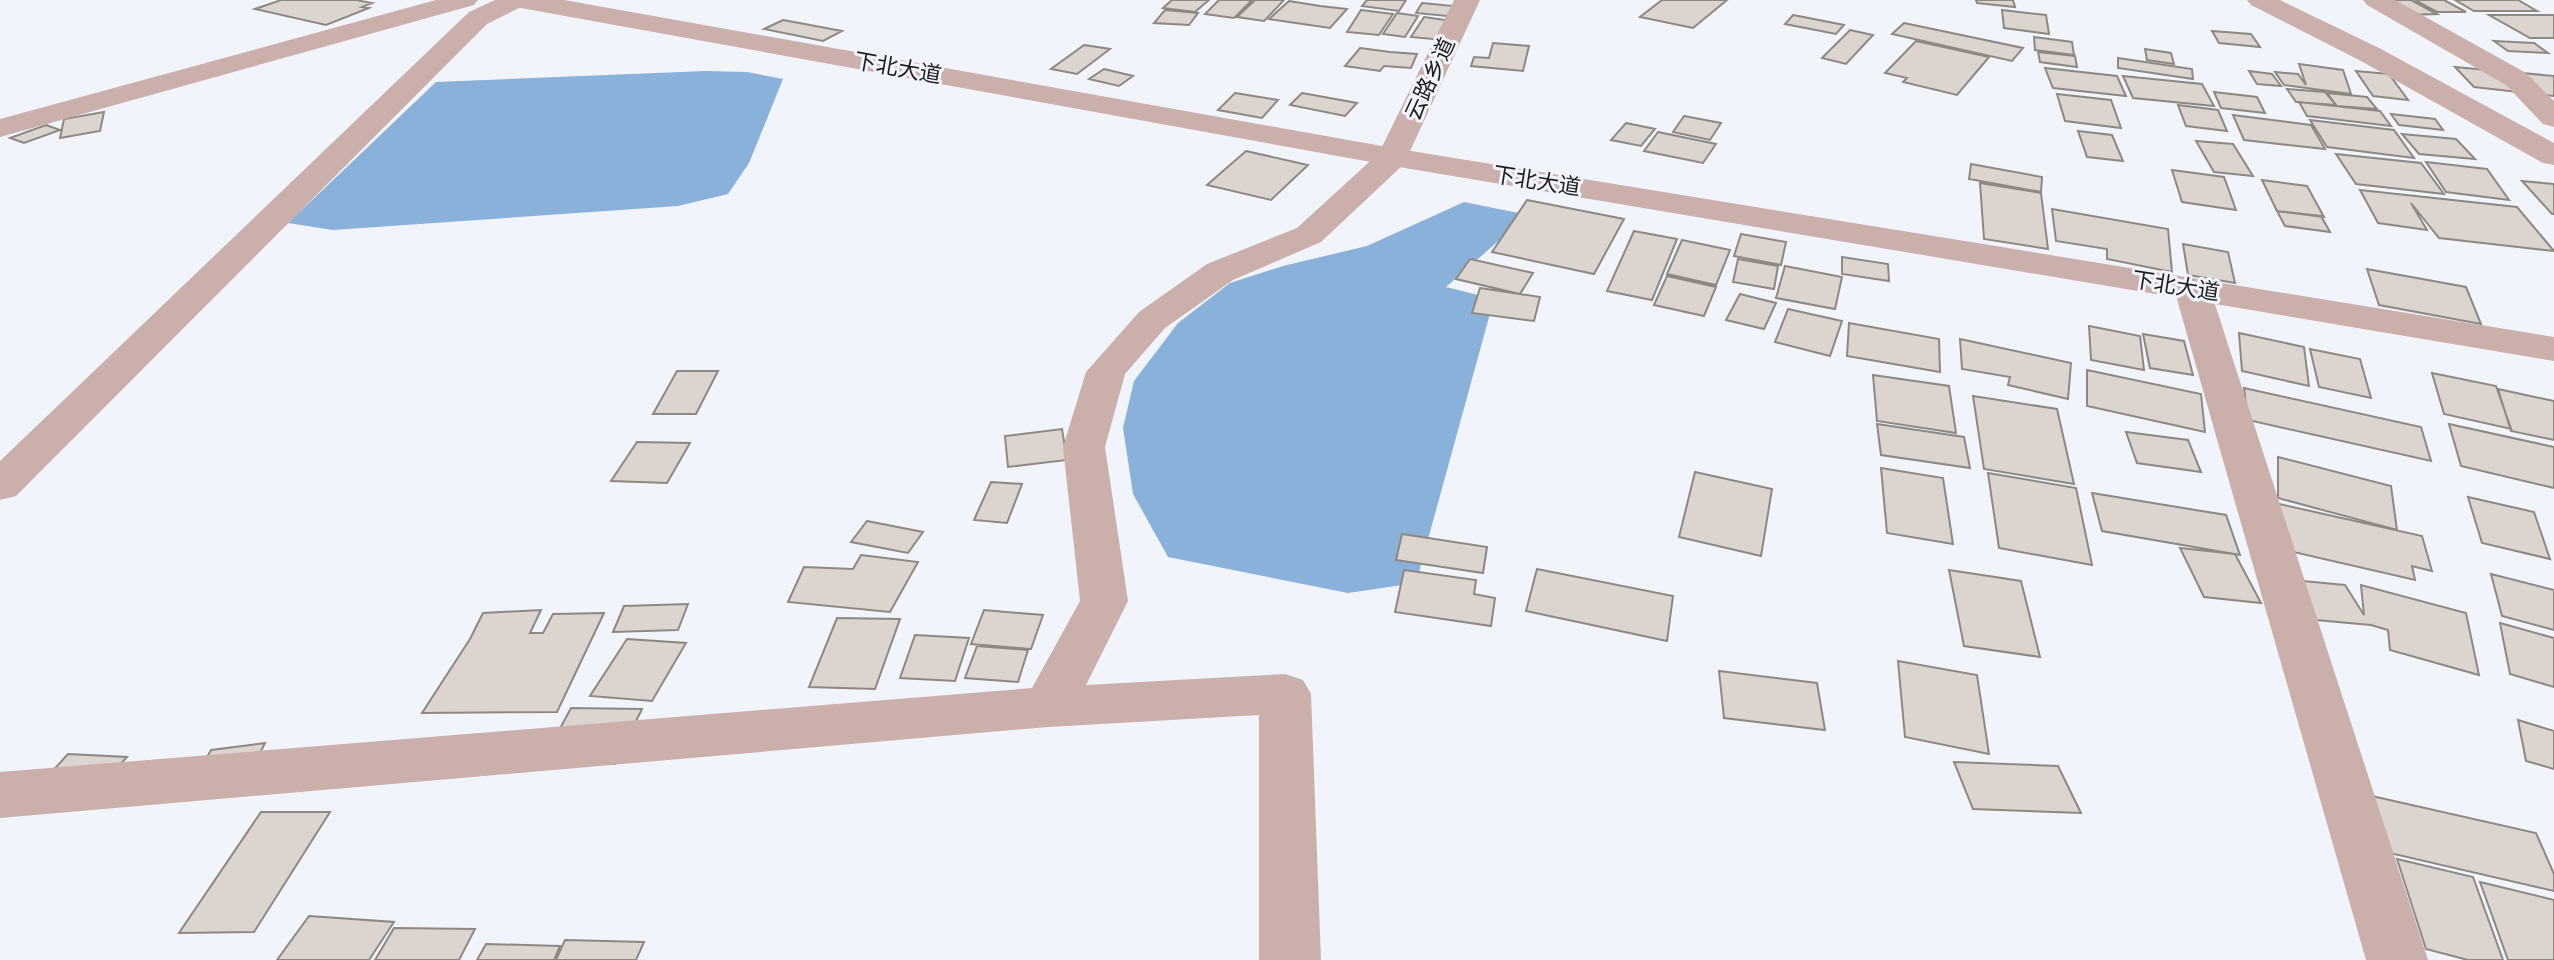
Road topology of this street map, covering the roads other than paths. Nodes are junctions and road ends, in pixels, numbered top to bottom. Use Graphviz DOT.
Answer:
graph roads {
  1 [pos="465,0"];
  2 [pos="518,0"];
  3 [pos="1467,0"];
  4 [pos="2260,0"];
  5 [pos="2376,0"];
  6 [pos="2432,89"];
  7 [pos="2544,98"];
  8 [pos="2554,118"];
  9 [pos="0,128"];
  10 [pos="2554,156"];
  11 [pos="1393,157"];
  12 [pos="2192,289"];
  13 [pos="2554,349"];
  14 [pos="0,486"];
  15 [pos="1048,707"];
  16 [pos="0,795"];
  17 [pos="1290,960"];
  18 [pos="2397,960"];
  1 -- 9 [label="street"];
  2 -- 11 [label="street, 下北大道"];
  2 -- 14 [label="street"];
  3 -- 11 [label="street, 云路乡道"];
  4 -- 6 [label="street"];
  5 -- 7 [label="street"];
  6 -- 7 [label="street"];
  6 -- 10 [label="street"];
  7 -- 8 [label="street"];
  11 -- 12 [label="street, 下北大道"];
  11 -- 15 [label="street"];
  12 -- 13 [label="street, 下北大道"];
  12 -- 18 [label="street"];
  15 -- 16 [label="street"];
  15 -- 17 [label="street"];
}
